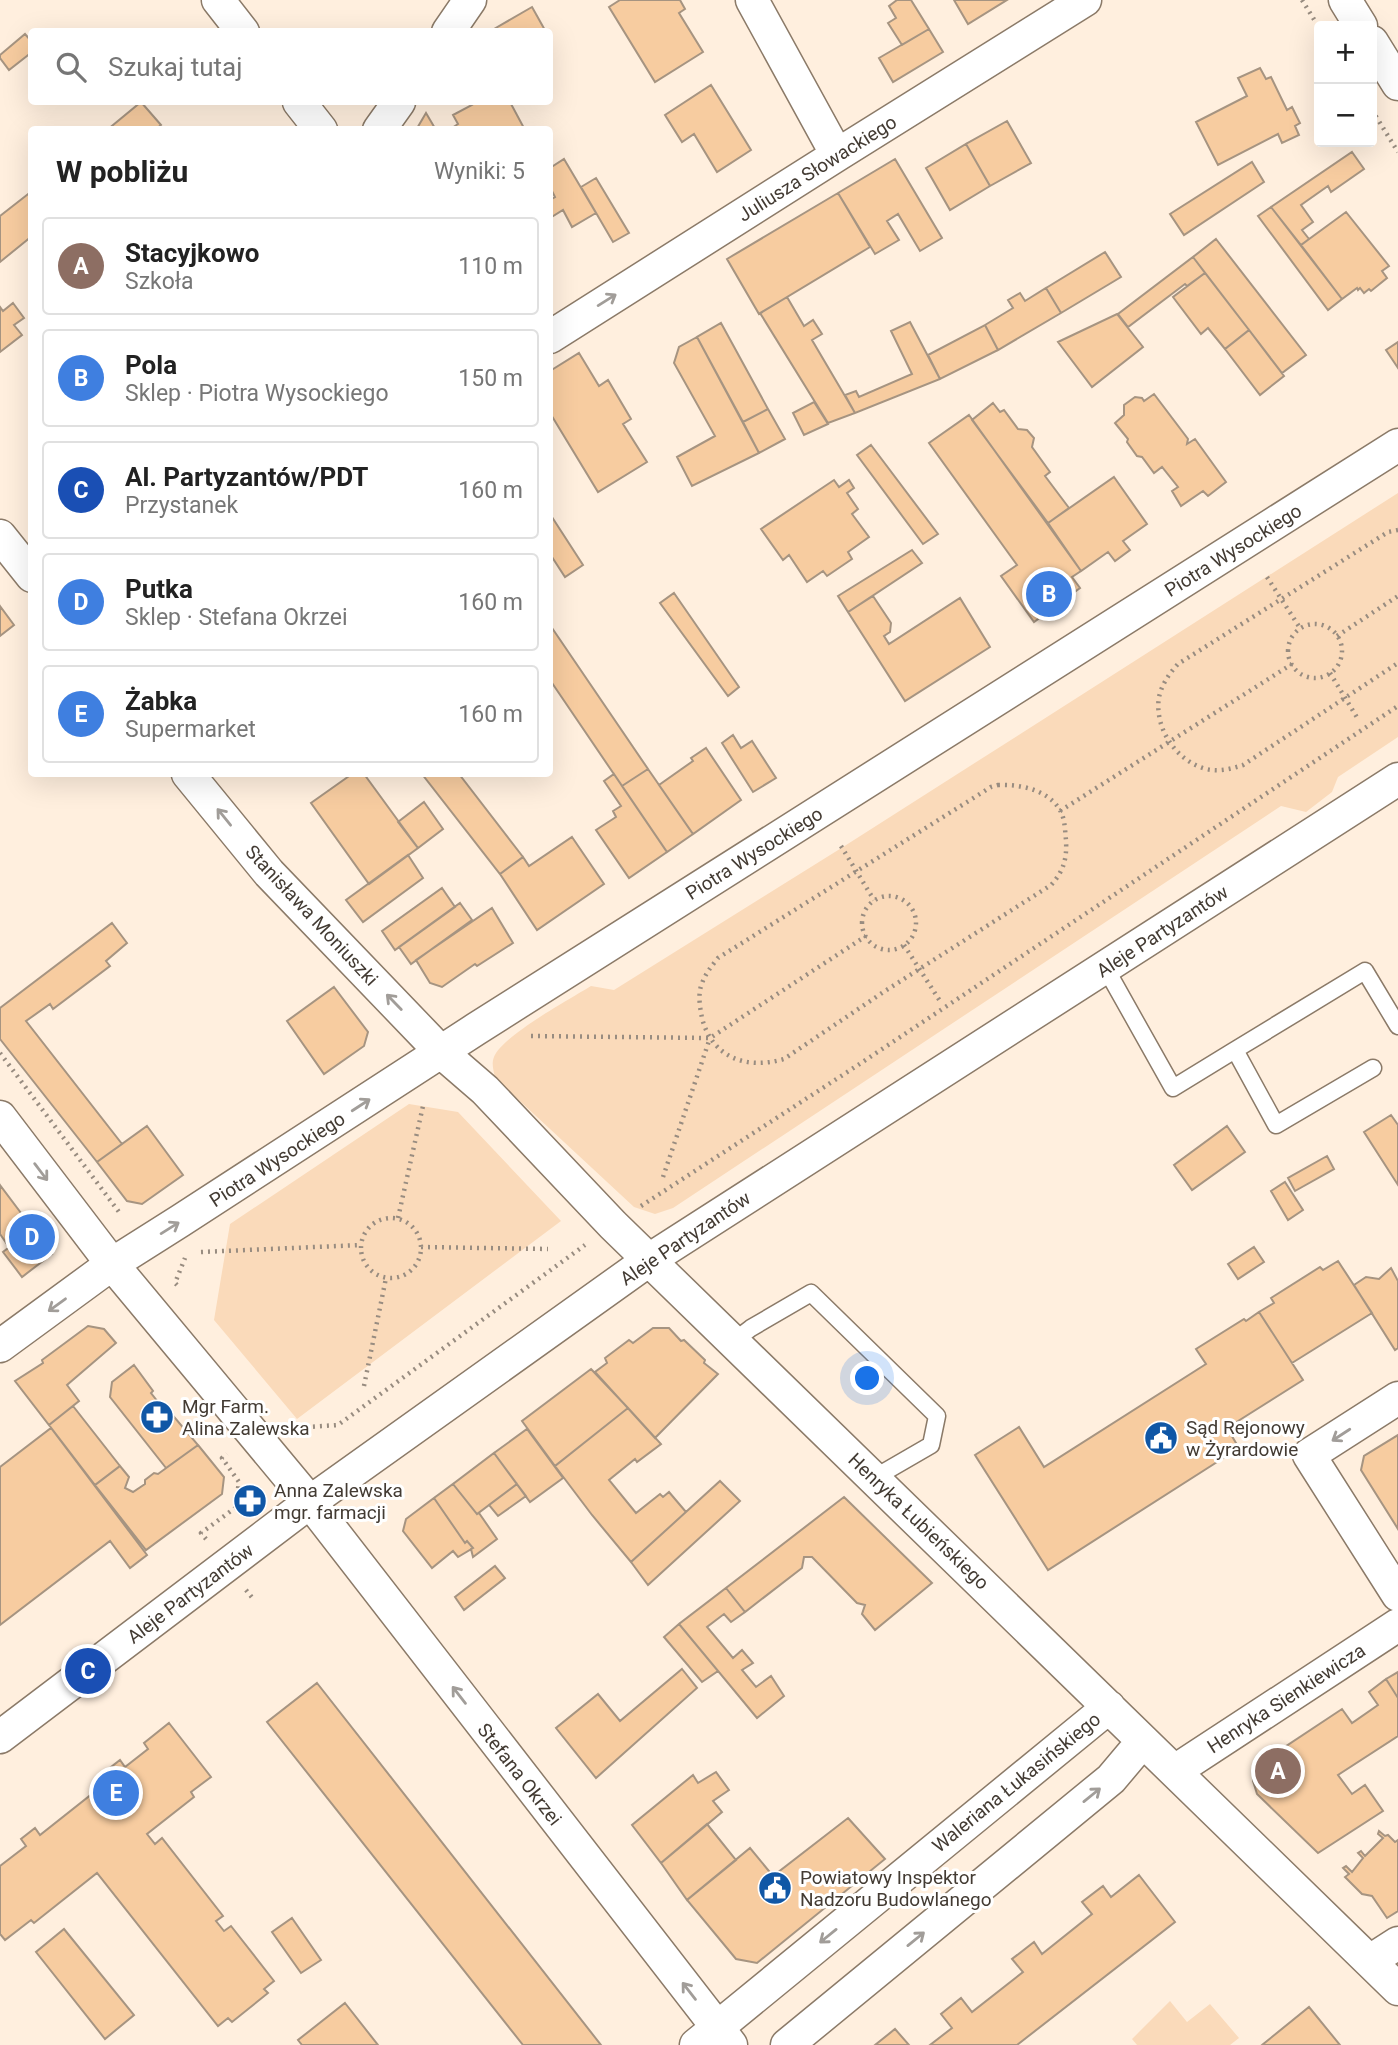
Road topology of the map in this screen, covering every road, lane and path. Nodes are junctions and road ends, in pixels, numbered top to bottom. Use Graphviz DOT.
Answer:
graph roads {
  1 [pos="218,0"];
  2 [pos="471,0"];
  3 [pos="752,0"];
  4 [pos="1085,0"];
  5 [pos="1302,0"];
  6 [pos="1345,0"];
  7 [pos="1315,21"];
  8 [pos="1359,21"];
  9 [pos="240,28"];
  10 [pos="451,28"];
  11 [pos="1377,51"];
  12 [pos="1398,84"];
  13 [pos="301,105"];
  14 [pos="397,105"];
  15 [pos="1377,118"];
  16 [pos="318,126"];
  17 [pos="382,126"];
  18 [pos="1398,152"];
  19 [pos="836,155"];
  20 [pos="553,335"];
  21 [pos="1398,445"];
  22 [pos="1398,530"];
  23 [pos="0,536"];
  24 [pos="28,571"];
  25 [pos="1267,576"];
  26 [pos="1398,596"];
  27 [pos="1282,599"];
  28 [pos="1300,628"];
  29 [pos="1337,636"];
  30 [pos="1398,663"];
  31 [pos="1292,664"];
  32 [pos="1330,673"];
  33 [pos="1346,697"];
  34 [pos="1398,706"];
  35 [pos="1357,719"];
  36 [pos="1169,741"];
  37 [pos="190,777"];
  38 [pos="1398,779"];
  39 [pos="1060,811"];
  40 [pos="841,846"];
  41 [pos="856,871"];
  42 [pos="874,900"];
  43 [pos="866,936"];
  44 [pos="904,945"];
  45 [pos="1105,967"];
  46 [pos="919,969"];
  47 [pos="940,1002"];
  48 [pos="1398,1026"];
  49 [pos="526,1036"];
  50 [pos="710,1038"];
  51 [pos="1235,1050"];
  52 [pos="441,1052"];
  53 [pos="0,1053"];
  54 [pos="1373,1068"];
  55 [pos="423,1106"];
  56 [pos="0,1118"];
  57 [pos="663,1177"];
  58 [pos="398,1219"];
  59 [pos="127,1222"];
  60 [pos="613,1225"];
  61 [pos="166,1230"];
  62 [pos="361,1245"];
  63 [pos="421,1247"];
  64 [pos="548,1249"];
  65 [pos="201,1252"];
  66 [pos="649,1260"];
  67 [pos="111,1264"];
  68 [pos="386,1278"];
  69 [pos="183,1293"];
  70 [pos="734,1341"];
  71 [pos="0,1346"];
  72 [pos="363,1386"];
  73 [pos="1398,1398"];
  74 [pos="284,1420"];
  75 [pos="222,1458"];
  76 [pos="874,1478"];
  77 [pos="310,1502"];
  78 [pos="201,1533"];
  79 [pos="1398,1595"];
  80 [pos="1398,1625"];
  81 [pos="1109,1707"];
  82 [pos="0,1737"];
  83 [pos="1143,1741"];
  84 [pos="1175,1772"];
  85 [pos="1398,1942"];
  86 [pos="1370,1961"];
  87 [pos="1398,1989"];
  88 [pos="715,2040"];
  89 [pos="787,2045"];
  1 -- 9 [label="street"];
  2 -- 10 [label="street"];
  3 -- 19 [label="street"];
  4 -- 19 [label="street, Juliusza Słowackiego"];
  5 -- 7 [label="path"];
  6 -- 8 [label="street"];
  11 -- 12 [label="street"];
  13 -- 16 [label="street"];
  14 -- 17 [label="street"];
  15 -- 18 [label="path"];
  20 -- 19 [label="street, Juliusza Słowackiego, one-way"];
  21 -- 52 [label="street, Piotra Wysockiego"];
  22 -- 27 [label="path"];
  23 -- 24 [label="street"];
  25 -- 27 [label="path"];
  26 -- 29 [label="path"];
  27 -- 28 [label="path"];
  27 -- 36 [label="path"];
  28 -- 29 [label="path"];
  28 -- 31 [label="path"];
  29 -- 32 [label="path"];
  30 -- 33 [label="path"];
  31 -- 32 [label="path"];
  31 -- 36 [label="path"];
  32 -- 33 [label="path"];
  33 -- 35 [label="path"];
  33 -- 36 [label="path"];
  34 -- 60 [label="path"];
  36 -- 39 [label="path"];
  52 -- 37 [label="street, Stanisława Moniuszki, one-way"];
  38 -- 45 [label="street, Aleje Partyzantów"];
  39 -- 41 [label="path"];
  39 -- 46 [label="path"];
  40 -- 41 [label="path"];
  41 -- 42 [label="path"];
  41 -- 50 [label="path"];
  42 -- 43 [label="path"];
  42 -- 44 [label="path"];
  43 -- 44 [label="path"];
  43 -- 50 [label="path"];
  44 -- 46 [label="path"];
  45 -- 51 [label="lane"];
  45 -- 66 [label="street, Aleje Partyzantów"];
  46 -- 47 [label="path"];
  46 -- 50 [label="path"];
  48 -- 51 [label="lane"];
  49 -- 50 [label="path"];
  50 -- 57 [label="path"];
  51 -- 54 [label="lane"];
  52 -- 60 [label="street, Henryka Łubieńskiego"];
  61 -- 52 [label="street, Piotra Wysockiego, one-way"];
  53 -- 59 [label="path"];
  55 -- 58 [label="path"];
  56 -- 67 [label="street, one-way"];
  58 -- 62 [label="path"];
  58 -- 63 [label="path"];
  60 -- 66 [label="street, Henryka Łubieńskiego"];
  60 -- 74 [label="path"];
  61 -- 67 [label="street, Piotra Wysockiego"];
  61 -- 69 [label="path"];
  62 -- 65 [label="path"];
  62 -- 68 [label="path"];
  63 -- 64 [label="path"];
  63 -- 68 [label="path"];
  66 -- 70 [label="street, Henryka Łubieńskiego"];
  66 -- 77 [label="street, Aleje Partyzantów"];
  67 -- 71 [label="street, Piotra Wysockiego, one-way"];
  67 -- 77 [label="street"];
  68 -- 72 [label="path"];
  70 -- 76 [label="street, Henryka Łubieńskiego"];
  70 -- 76 [label="lane"];
  73 -- 79 [label="street, one-way"];
  75 -- 78 [label="path"];
  76 -- 81 [label="street, Henryka Łubieńskiego"];
  77 -- 82 [label="street, Aleje Partyzantów"];
  88 -- 77 [label="street, Stefana Okrzei, one-way"];
  80 -- 84 [label="street, Henryka Sienkiewicza"];
  81 -- 83 [label="street, Henryka Łubieńskiego"];
  81 -- 88 [label="street, Waleriana Łukasińskiego, one-way"];
  83 -- 84 [label="street, Henryka Łubieńskiego"];
  89 -- 83 [label="street, one-way"];
  84 -- 86 [label="street, Henryka Łubieńskiego"];
  85 -- 86 [label="street"];
  86 -- 87 [label="street, Henryka Łubieńskiego"];
}
